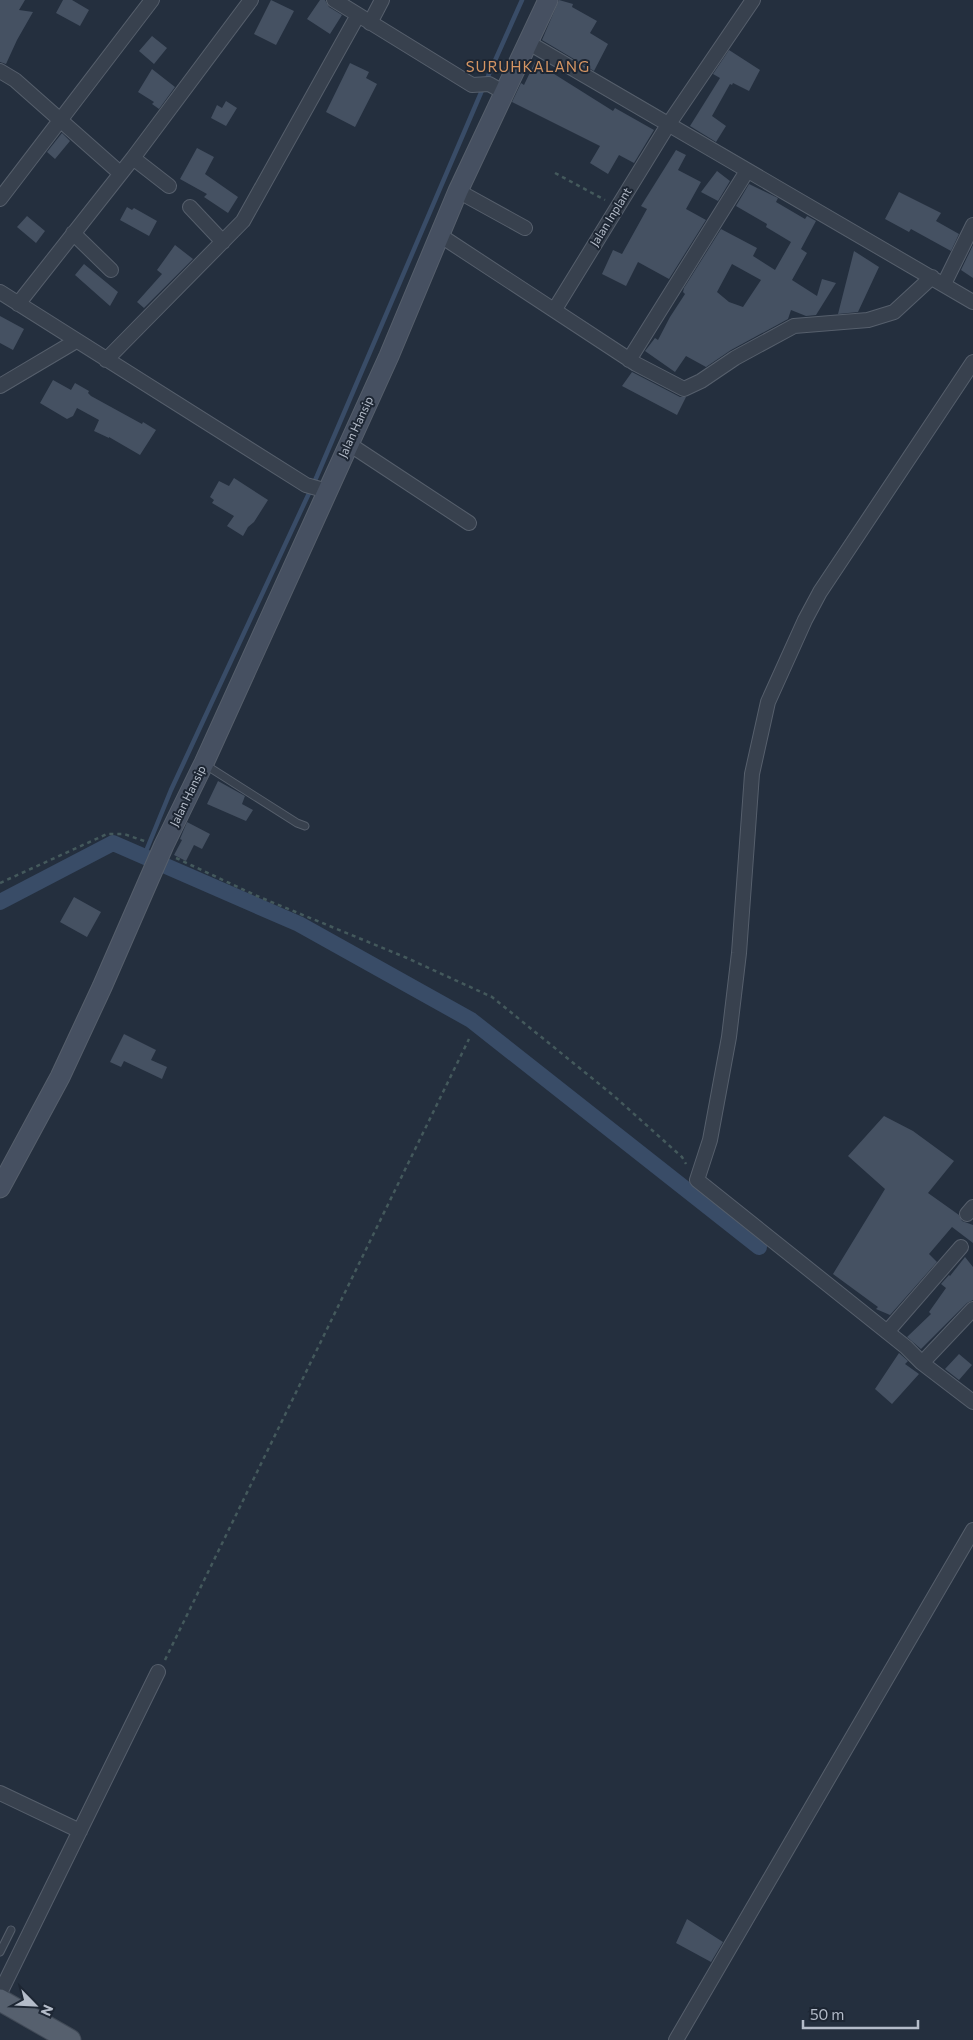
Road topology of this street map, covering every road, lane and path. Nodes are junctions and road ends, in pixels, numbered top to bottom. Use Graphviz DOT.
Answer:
graph roads {
  1 [pos="152,0"];
  2 [pos="251,0"];
  3 [pos="334,0"];
  4 [pos="382,0"];
  5 [pos="548,0"];
  6 [pos="753,0"];
  7 [pos="358,15"];
  8 [pos="370,23"];
  9 [pos="529,43"];
  10 [pos="0,72"];
  11 [pos="497,88"];
  12 [pos="60,119"];
  13 [pos="668,125"];
  14 [pos="133,158"];
  15 [pos="747,171"];
  16 [pos="120,173"];
  17 [pos="555,173"];
  18 [pos="169,186"];
  19 [pos="458,191"];
  20 [pos="0,199"];
  21 [pos="190,207"];
  22 [pos="618,207"];
  23 [pos="973,225"];
  24 [pos="525,228"];
  25 [pos="73,234"];
  26 [pos="441,236"];
  27 [pos="223,242"];
  28 [pos="111,270"];
  29 [pos="938,280"];
  30 [pos="0,292"];
  31 [pos="973,302"];
  32 [pos="18,304"];
  33 [pos="554,309"];
  34 [pos="76,341"];
  35 [pos="106,360"];
  36 [pos="629,360"];
  37 [pos="973,362"];
  38 [pos="0,386"];
  39 [pos="349,444"];
  40 [pos="318,488"];
  41 [pos="469,523"];
  42 [pos="204,763"];
  43 [pos="305,826"];
  44 [pos="140,840"];
  45 [pos="162,849"];
  46 [pos="0,884"];
  47 [pos="469,1038"];
  48 [pos="702,1184"];
  49 [pos="0,1188"];
  50 [pos="960,1247"];
  51 [pos="973,1309"];
  52 [pos="887,1332"];
  53 [pos="922,1363"];
  54 [pos="973,1402"];
  55 [pos="973,1530"];
  56 [pos="158,1672"];
  57 [pos="0,1793"];
  58 [pos="80,1831"];
  59 [pos="11,1930"];
  60 [pos="0,1952"];
  61 [pos="0,1993"];
  62 [pos="0,2000"];
  63 [pos="70,2040"];
  64 [pos="676,2040"];
  1 -- 12 [label="street"];
  2 -- 14 [label="street"];
  3 -- 7 [label="street"];
  4 -- 8 [label="street"];
  5 -- 9 [label="street, Jalan Hansip"];
  6 -- 13 [label="street, Jalan Inplant"];
  7 -- 8 [label="street"];
  7 -- 27 [label="street"];
  8 -- 11 [label="street"];
  9 -- 11 [label="street, Jalan Hansip"];
  9 -- 13 [label="street"];
  10 -- 12 [label="street"];
  11 -- 19 [label="street, Jalan Hansip"];
  12 -- 16 [label="street"];
  12 -- 20 [label="street"];
  13 -- 15 [label="street"];
  13 -- 22 [label="street, Jalan Inplant"];
  14 -- 16 [label="street"];
  14 -- 18 [label="street"];
  15 -- 29 [label="street"];
  15 -- 36 [label="street"];
  16 -- 25 [label="street"];
  17 -- 22 [label="path"];
  19 -- 24 [label="street"];
  19 -- 26 [label="street, Jalan Hansip"];
  21 -- 27 [label="street"];
  22 -- 33 [label="street, Jalan Inplant"];
  23 -- 29 [label="street"];
  25 -- 28 [label="street"];
  25 -- 32 [label="street"];
  26 -- 33 [label="street"];
  26 -- 39 [label="street, Jalan Hansip"];
  27 -- 35 [label="street"];
  29 -- 31 [label="street"];
  29 -- 36 [label="street"];
  30 -- 32 [label="street"];
  32 -- 34 [label="street"];
  33 -- 36 [label="street"];
  34 -- 35 [label="street"];
  34 -- 38 [label="street"];
  35 -- 40 [label="street"];
  37 -- 48 [label="street"];
  39 -- 40 [label="street, Jalan Hansip"];
  39 -- 41 [label="street"];
  40 -- 42 [label="street, Jalan Hansip"];
  42 -- 43 [label="lane"];
  42 -- 45 [label="street, Jalan Hansip"];
  44 -- 46 [label="path"];
  45 -- 48 [label="path"];
  45 -- 49 [label="street, Jalan Hansip"];
  47 -- 56 [label="path"];
  48 -- 52 [label="street"];
  50 -- 52 [label="street"];
  51 -- 53 [label="street"];
  52 -- 53 [label="street"];
  53 -- 54 [label="street"];
  55 -- 64 [label="street"];
  56 -- 58 [label="street"];
  57 -- 58 [label="street"];
  58 -- 61 [label="street"];
  59 -- 60 [label="lane"];
  62 -- 63 [label="main road"];
}
